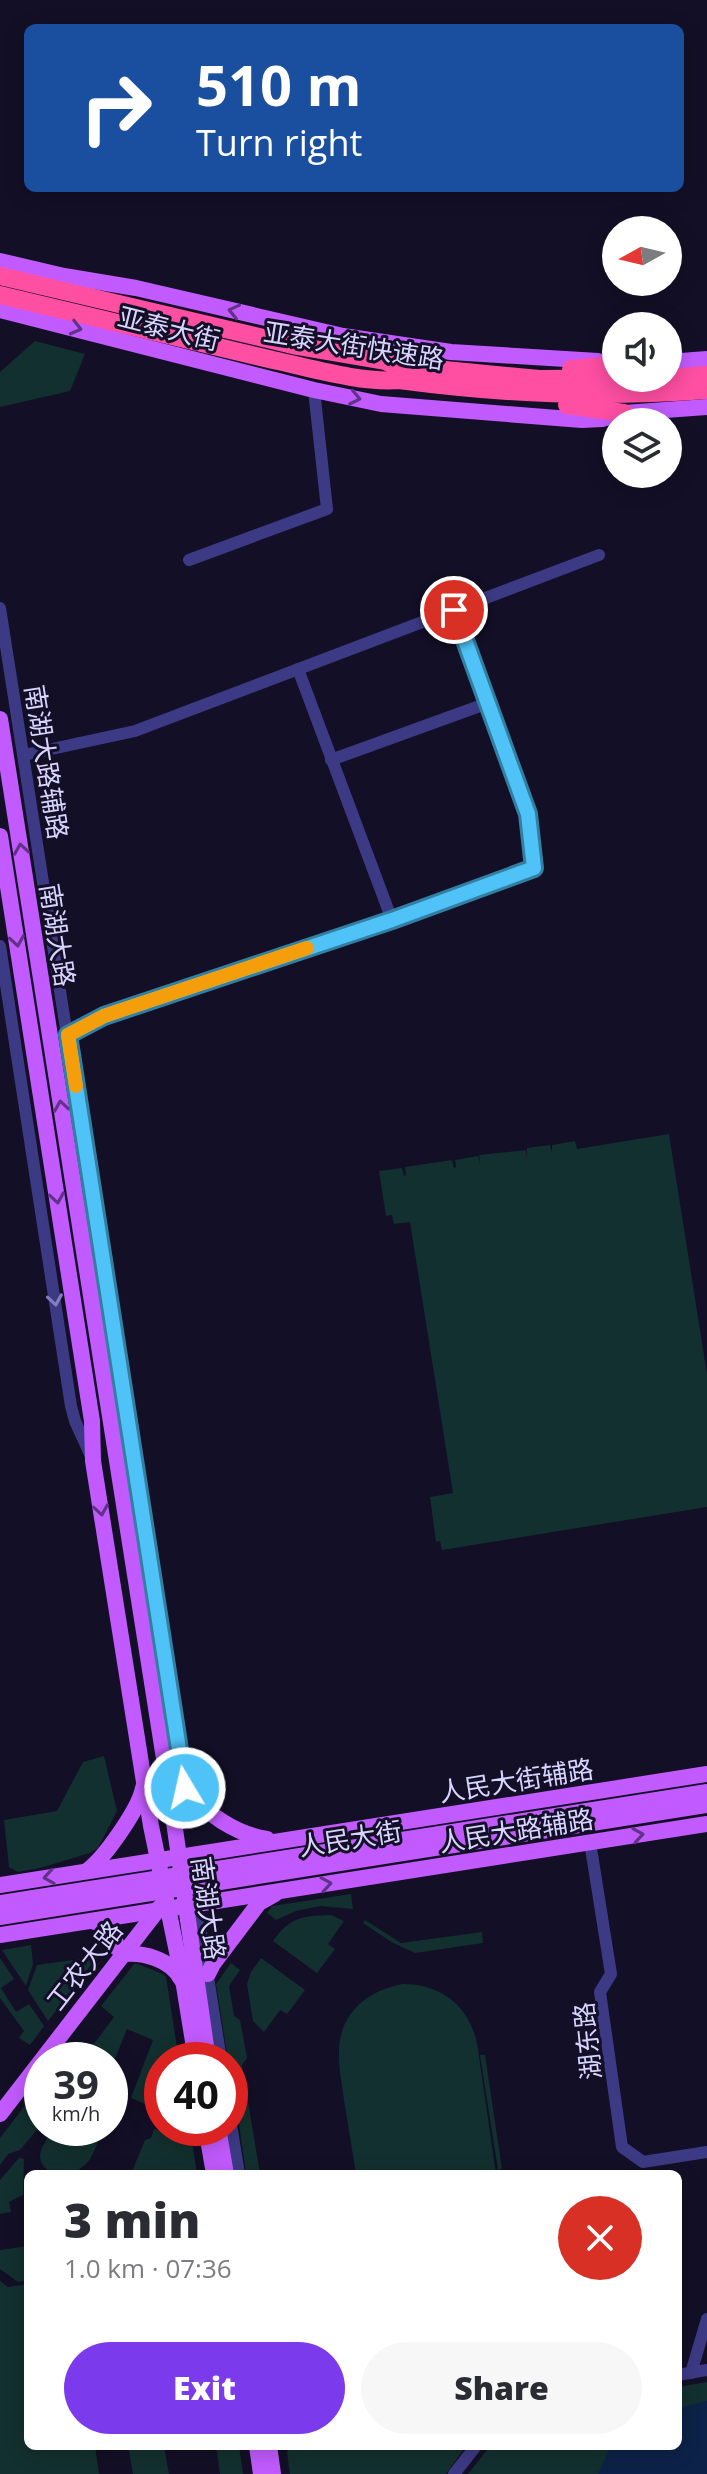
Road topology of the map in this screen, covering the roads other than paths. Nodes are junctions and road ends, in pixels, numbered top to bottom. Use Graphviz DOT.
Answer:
graph roads {
  1 [pos="0,261"];
  2 [pos="0,276"];
  3 [pos="0,295"];
  4 [pos="0,310"];
  5 [pos="707,359"];
  6 [pos="385,361"];
  7 [pos="682,361"];
  8 [pos="602,363"];
  9 [pos="602,365"];
  10 [pos="356,367"];
  11 [pos="707,375"];
  12 [pos="682,377"];
  13 [pos="602,378"];
  14 [pos="388,381"];
  15 [pos="314,390"];
  16 [pos="707,390"];
  17 [pos="707,407"];
  18 [pos="682,409"];
  19 [pos="602,410"];
  20 [pos="602,419"];
  21 [pos="599,555"];
  22 [pos="189,560"];
  23 [pos="0,608"];
  24 [pos="454,610"];
  25 [pos="298,669"];
  26 [pos="488,703"];
  27 [pos="0,719"];
  28 [pos="24,755"];
  29 [pos="331,760"];
  30 [pos="0,836"];
  31 [pos="392,920"];
  32 [pos="0,946"];
  33 [pos="68,1035"];
  34 [pos="93,1461"];
  35 [pos="707,1774"];
  36 [pos="143,1778"];
  37 [pos="185,1788"];
  38 [pos="707,1792"];
  39 [pos="707,1805"];
  40 [pos="174,1822"];
  41 [pos="707,1824"];
  42 [pos="285,1840"];
  43 [pos="590,1842"];
  44 [pos="178,1857"];
  45 [pos="158,1860"];
  46 [pos="86,1871"];
  47 [pos="182,1882"];
  48 [pos="0,1885"];
  49 [pos="288,1890"];
  50 [pos="163,1899"];
  51 [pos="0,1903"];
  52 [pos="0,1917"];
  53 [pos="92,1921"];
  54 [pos="0,1935"];
  55 [pos="120,1951"];
  56 [pos="208,1974"];
  57 [pos="184,1986"];
  58 [pos="193,2042"];
  59 [pos="203,2042"];
  60 [pos="218,2042"];
  61 [pos="0,2102"];
  62 [pos="0,2114"];
  63 [pos="209,2146"];
  64 [pos="221,2146"];
  65 [pos="234,2146"];
  66 [pos="707,2152"];
  67 [pos="213,2170"];
  68 [pos="225,2170"];
  69 [pos="238,2170"];
  70 [pos="707,2319"];
  71 [pos="707,2370"];
  72 [pos="685,2374"];
  73 [pos="258,2450"];
  74 [pos="270,2450"];
  75 [pos="473,2450"];
  76 [pos="261,2474"];
  77 [pos="273,2474"];
  78 [pos="454,2474"];
  8 -- 1 [label="main road, 亚泰大街, one-way"];
  2 -- 10 [label="highway, 亚泰大街快速路"];
  3 -- 10 [label="highway, 亚泰大街快速路"];
  4 -- 15 [label="main road, 亚泰大街, one-way"];
  5 -- 7 [label="main road"];
  6 -- 9 [label="highway"];
  6 -- 10 [label="highway, 亚泰大街快速路"];
  6 -- 13 [label="highway, 亚泰大街快速路"];
  10 -- 14 [label="highway, 亚泰大街快速路"];
  11 -- 12 [label="highway"];
  14 -- 16 [label="highway, 亚泰大街快速路"];
  14 -- 19 [label="highway"];
  15 -- 20 [label="main road, 亚泰大街, one-way"];
  15 -- 22 [label="street"];
  17 -- 18 [label="main road, 亚泰大街"];
  21 -- 24 [label="street"];
  23 -- 28 [label="street, 南湖大路辅路"];
  24 -- 25 [label="street"];
  24 -- 26 [label="street"];
  25 -- 28 [label="street"];
  25 -- 29 [label="street"];
  26 -- 29 [label="street"];
  26 -- 31 [label="street"];
  40 -- 27 [label="main road, 南湖大路, one-way"];
  28 -- 33 [label="street, 南湖大路辅路"];
  29 -- 31 [label="street"];
  30 -- 34 [label="main road, 南湖大路, one-way"];
  31 -- 33 [label="street"];
  32 -- 34 [label="street, one-way"];
  33 -- 37 [label="street, 南湖大路辅路"];
  34 -- 36 [label="main road, 南湖大路, one-way"];
  35 -- 42 [label="main road, 人民大街辅路"];
  36 -- 45 [label="main road, 南湖大路"];
  36 -- 46 [label="main road"];
  37 -- 40 [label="street, 南湖大路辅路"];
  37 -- 42 [label="main road"];
  38 -- 47 [label="main road, 人民大街"];
  39 -- 47 [label="main road, 人民大街"];
  40 -- 44 [label="main road, 南湖大路"];
  43 -- 41 [label="main road, 人民大路辅路, one-way"];
  42 -- 44 [label="main road, 人民大街辅路"];
  49 -- 43 [label="main road, 人民大路辅路, one-way"];
  43 -- 66 [label="street, 湖东路"];
  44 -- 45 [label="main road, 人民大街辅路"];
  44 -- 47 [label="main road, 南湖大路"];
  45 -- 46 [label="main road, 人民大街辅路"];
  45 -- 50 [label="main road, 南湖大路"];
  46 -- 48 [label="main road, 人民大街辅路, one-way"];
  47 -- 50 [label="main road, 工农大路"];
  47 -- 50 [label="main road, 南湖大路"];
  49 -- 50 [label="main road, 人民大路辅路"];
  49 -- 56 [label="main road"];
  50 -- 51 [label="main road"];
  50 -- 52 [label="main road"];
  50 -- 53 [label="main road, 人民大路辅路"];
  50 -- 55 [label="main road, 工农大路"];
  50 -- 56 [label="street"];
  50 -- 57 [label="main road, 南湖大路"];
  50 -- 59 [label="main road, 南湖大路"];
  53 -- 54 [label="main road, 人民大路辅路"];
  53 -- 55 [label="main road"];
  55 -- 57 [label="main road"];
  55 -- 61 [label="main road, 工农大路"];
  55 -- 62 [label="main road, 工农大路"];
  56 -- 60 [label="street"];
  57 -- 58 [label="main road, 南湖大路"];
  63 -- 67 [label="main road"];
  64 -- 68 [label="main road"];
  65 -- 69 [label="street"];
  70 -- 72 [label="street"];
  71 -- 72 [label="street"];
  73 -- 76 [label="main road"];
  74 -- 77 [label="main road"];
  75 -- 78 [label="street"];
}
